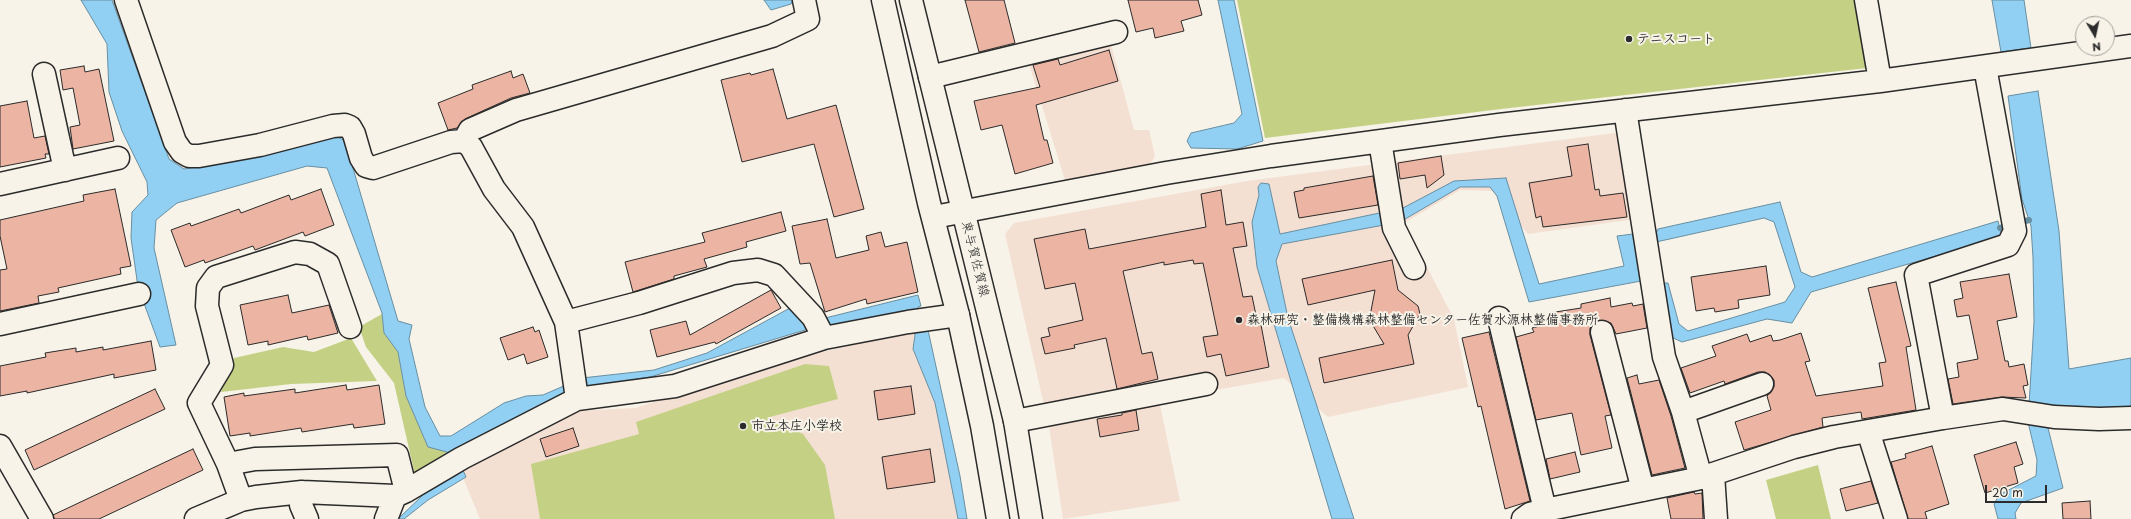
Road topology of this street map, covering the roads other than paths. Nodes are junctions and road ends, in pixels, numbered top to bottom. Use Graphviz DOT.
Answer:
graph roads {
  1 [pos="126,0"];
  2 [pos="804,0"];
  3 [pos="883,0"];
  4 [pos="911,0"];
  5 [pos="1866,0"];
  6 [pos="1116,32"];
  7 [pos="2131,46"];
  8 [pos="1985,67"];
  9 [pos="44,74"];
  10 [pos="930,77"];
  11 [pos="1880,81"];
  12 [pos="1625,110"];
  13 [pos="464,141"];
  14 [pos="1380,141"];
  15 [pos="118,158"];
  16 [pos="65,170"];
  17 [pos="0,184"];
  18 [pos="964,211"];
  19 [pos="934,217"];
  20 [pos="1414,268"];
  21 [pos="139,294"];
  22 [pos="958,315"];
  23 [pos="1499,318"];
  24 [pos="566,322"];
  25 [pos="0,324"];
  26 [pos="350,327"];
  27 [pos="819,329"];
  28 [pos="1602,332"];
  29 [pos="1206,384"];
  30 [pos="1762,384"];
  31 [pos="576,390"];
  32 [pos="1683,412"];
  33 [pos="1943,418"];
  34 [pos="1014,421"];
  35 [pos="2130,421"];
  36 [pos="1868,431"];
  37 [pos="0,446"];
  38 [pos="228,464"];
  39 [pos="1707,476"];
  40 [pos="1643,490"];
  41 [pos="302,492"];
  42 [pos="400,494"];
  43 [pos="241,500"];
  44 [pos="1545,510"];
  45 [pos="42,519"];
  46 [pos="196,519"];
  47 [pos="307,519"];
  48 [pos="386,519"];
  49 [pos="998,519"];
  50 [pos="1031,519"];
  51 [pos="1523,519"];
  52 [pos="1716,519"];
  53 [pos="1896,519"];
  1 -- 13 [label="street"];
  2 -- 13 [label="street"];
  3 -- 19 [label="street"];
  4 -- 10 [label="street, 東与賀佐賀線"];
  5 -- 11 [label="street"];
  6 -- 10 [label="street"];
  7 -- 8 [label="street"];
  8 -- 11 [label="street"];
  8 -- 33 [label="street"];
  9 -- 16 [label="street"];
  10 -- 18 [label="street, 東与賀佐賀線"];
  11 -- 12 [label="street"];
  12 -- 14 [label="street"];
  12 -- 32 [label="street"];
  13 -- 24 [label="street"];
  14 -- 18 [label="street"];
  14 -- 20 [label="street"];
  15 -- 16 [label="street"];
  16 -- 17 [label="street"];
  18 -- 19 [label="street"];
  18 -- 34 [label="street, 東与賀佐賀線"];
  19 -- 22 [label="street"];
  21 -- 25 [label="street"];
  22 -- 27 [label="street"];
  22 -- 49 [label="street"];
  23 -- 44 [label="street"];
  24 -- 27 [label="street"];
  24 -- 31 [label="street"];
  26 -- 38 [label="street"];
  27 -- 31 [label="street"];
  28 -- 40 [label="street"];
  29 -- 34 [label="street"];
  30 -- 32 [label="street"];
  31 -- 42 [label="street"];
  32 -- 39 [label="street"];
  33 -- 35 [label="street"];
  33 -- 36 [label="street"];
  34 -- 50 [label="street, 東与賀佐賀線"];
  36 -- 39 [label="street"];
  36 -- 53 [label="street"];
  37 -- 45 [label="street"];
  38 -- 42 [label="street"];
  38 -- 43 [label="street"];
  39 -- 40 [label="street"];
  39 -- 52 [label="street"];
  40 -- 44 [label="street"];
  41 -- 42 [label="street"];
  41 -- 43 [label="street"];
  41 -- 47 [label="street"];
  42 -- 48 [label="street"];
  43 -- 46 [label="street"];
  44 -- 51 [label="street"];
}
